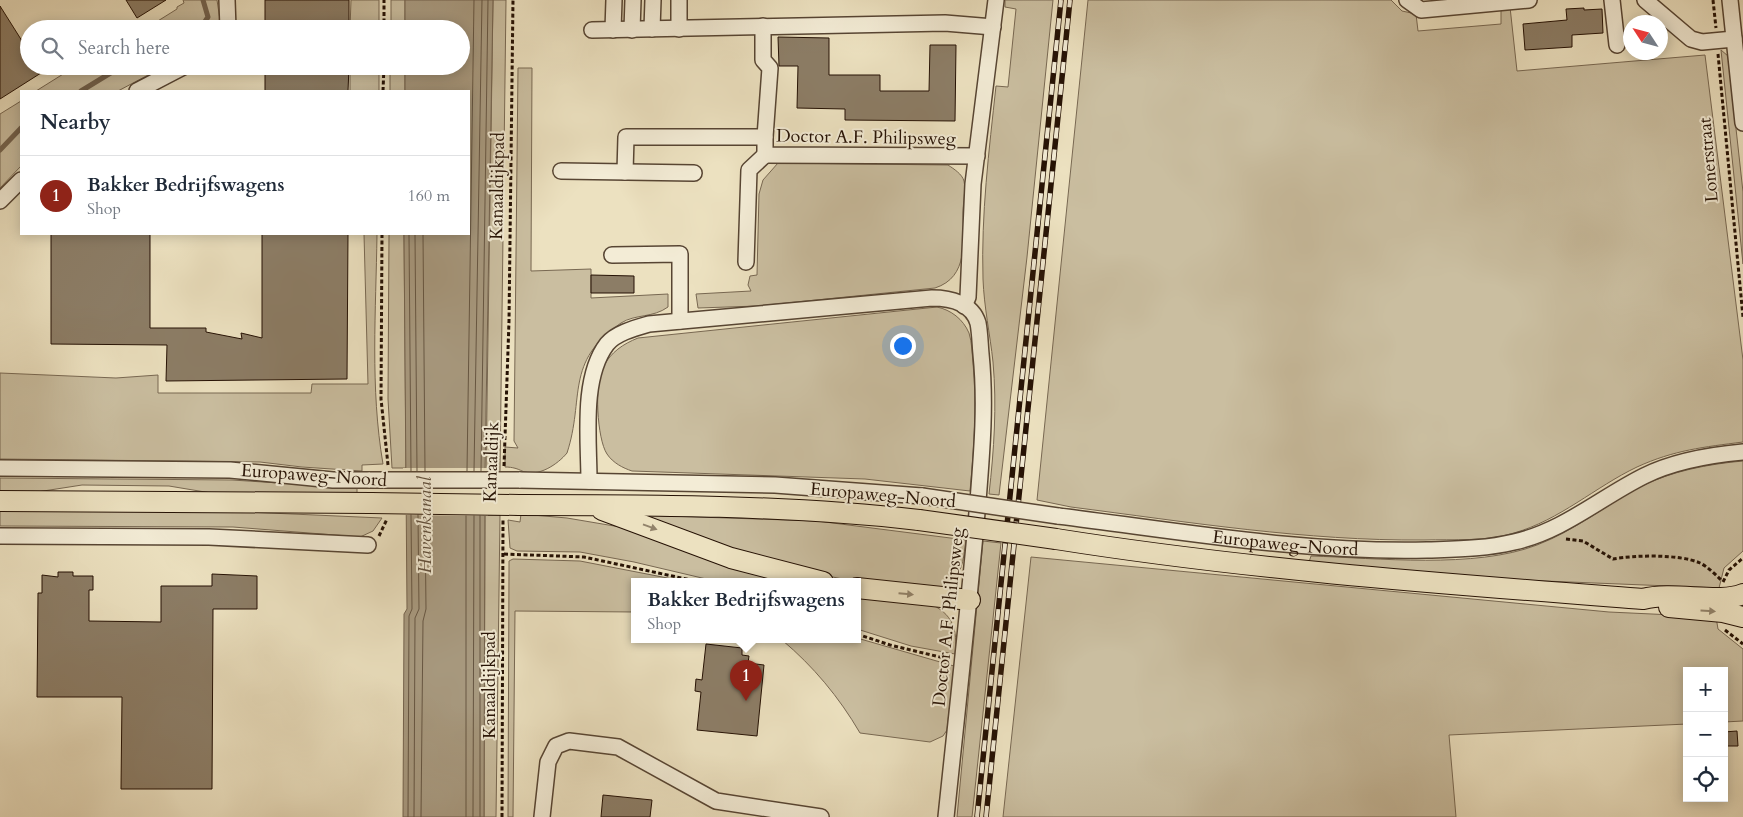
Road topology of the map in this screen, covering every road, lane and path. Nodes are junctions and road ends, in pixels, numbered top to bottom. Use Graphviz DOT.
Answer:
graph roads {
  1 [pos="227,0"];
  2 [pos="384,0"];
  3 [pos="513,0"];
  4 [pos="614,0"];
  5 [pos="633,0"];
  6 [pos="653,0"];
  7 [pos="679,0"];
  8 [pos="996,0"];
  9 [pos="1407,0"];
  10 [pos="1529,0"];
  11 [pos="1612,0"];
  12 [pos="1645,0"];
  13 [pos="1713,0"];
  14 [pos="1730,0"];
  15 [pos="228,20"];
  16 [pos="384,20"];
  17 [pos="763,26"];
  18 [pos="993,27"];
  19 [pos="652,29"];
  20 [pos="678,29"];
  21 [pos="592,30"];
  22 [pos="613,30"];
  23 [pos="632,30"];
  24 [pos="1734,39"];
  25 [pos="1717,41"];
  26 [pos="1617,45"];
  27 [pos="168,75"];
  28 [pos="384,75"];
  29 [pos="139,90"];
  30 [pos="383,90"];
  31 [pos="1743,123"];
  32 [pos="765,137"];
  33 [pos="765,155"];
  34 [pos="977,156"];
  35 [pos="561,171"];
  36 [pos="625,172"];
  37 [pos="694,173"];
  38 [pos="19,186"];
  39 [pos="0,201"];
  40 [pos="382,235"];
  41 [pos="612,255"];
  42 [pos="746,262"];
  43 [pos="964,306"];
  44 [pos="1743,317"];
  45 [pos="680,321"];
  46 [pos="507,372"];
  47 [pos="1743,452"];
  48 [pos="388,465"];
  49 [pos="0,468"];
  50 [pos="504,470"];
  51 [pos="588,481"];
  52 [pos="0,501"];
  53 [pos="588,505"];
  54 [pos="511,507"];
  55 [pos="1556,528"];
  56 [pos="0,536"];
  57 [pos="368,545"];
  58 [pos="504,554"];
  59 [pos="681,578"];
  60 [pos="808,578"];
  61 [pos="1723,583"];
  62 [pos="861,588"];
  63 [pos="1743,594"];
  64 [pos="1643,598"];
  65 [pos="970,600"];
  66 [pos="1743,617"];
  67 [pos="861,635"];
  68 [pos="963,662"];
  69 [pos="502,817"];
  70 [pos="542,817"];
  71 [pos="821,817"];
  72 [pos="946,817"];
  1 -- 15 [label="street"];
  2 -- 16 [label="path"];
  3 -- 46 [label="path, Kanaaldijkpad"];
  4 -- 22 [label="street"];
  5 -- 23 [label="street"];
  6 -- 19 [label="street"];
  7 -- 20 [label="street"];
  8 -- 18 [label="street, Doctor A.F. Philipsweg"];
  9 -- 10 [label="street"];
  11 -- 26 [label="street"];
  12 -- 25 [label="street"];
  13 -- 25 [label="path, Lonerstraat"];
  14 -- 24 [label="street"];
  17 -- 18 [label="street"];
  17 -- 20 [label="street"];
  17 -- 32 [label="street"];
  18 -- 34 [label="street, Doctor A.F. Philipsweg"];
  19 -- 20 [label="street"];
  19 -- 23 [label="street"];
  21 -- 22 [label="street"];
  22 -- 23 [label="street"];
  24 -- 25 [label="street"];
  24 -- 31 [label="street"];
  25 -- 44 [label="path, Lonerstraat"];
  27 -- 29 [label="street"];
  28 -- 30 [label="path"];
  32 -- 33 [label="street, Doctor A.F. Philipsweg"];
  32 -- 36 [label="street, Doctor A.F. Philipsweg"];
  33 -- 34 [label="street, Doctor A.F. Philipsweg"];
  33 -- 42 [label="street"];
  34 -- 43 [label="street, Doctor A.F. Philipsweg"];
  35 -- 36 [label="street"];
  36 -- 37 [label="street"];
  38 -- 39 [label="street"];
  40 -- 48 [label="path"];
  41 -- 45 [label="street"];
  43 -- 45 [label="street"];
  43 -- 65 [label="street, Doctor A.F. Philipsweg"];
  45 -- 51 [label="street"];
  46 -- 50 [label="path, Kanaaldijk"];
  47 -- 55 [label="street, Europaweg-Noord"];
  49 -- 51 [label="street, Europaweg-Noord, bridge"];
  51 -- 55 [label="street, Europaweg-Noord, bridge"];
  52 -- 54 [label="main road, Europaweg-Noord, bridge"];
  53 -- 54 [label="main road, Europaweg-Noord"];
  53 -- 60 [label="main road, one-way"];
  53 -- 64 [label="main road, Europaweg-Noord, bridge"];
  54 -- 58 [label="path, Kanaaldijk"];
  55 -- 61 [label="path"];
  56 -- 57 [label="street"];
  58 -- 59 [label="path"];
  58 -- 69 [label="path, Kanaaldijkpad"];
  62 -- 65 [label="main road, one-way"];
  63 -- 64 [label="main road, Europaweg-Noord"];
  64 -- 66 [label="main road, Europaweg-Noord, one-way"];
  65 -- 68 [label="street, Doctor A.F. Philipsweg"];
  67 -- 68 [label="path"];
  68 -- 72 [label="street, Doctor A.F. Philipsweg"];
  70 -- 71 [label="street"];
}
